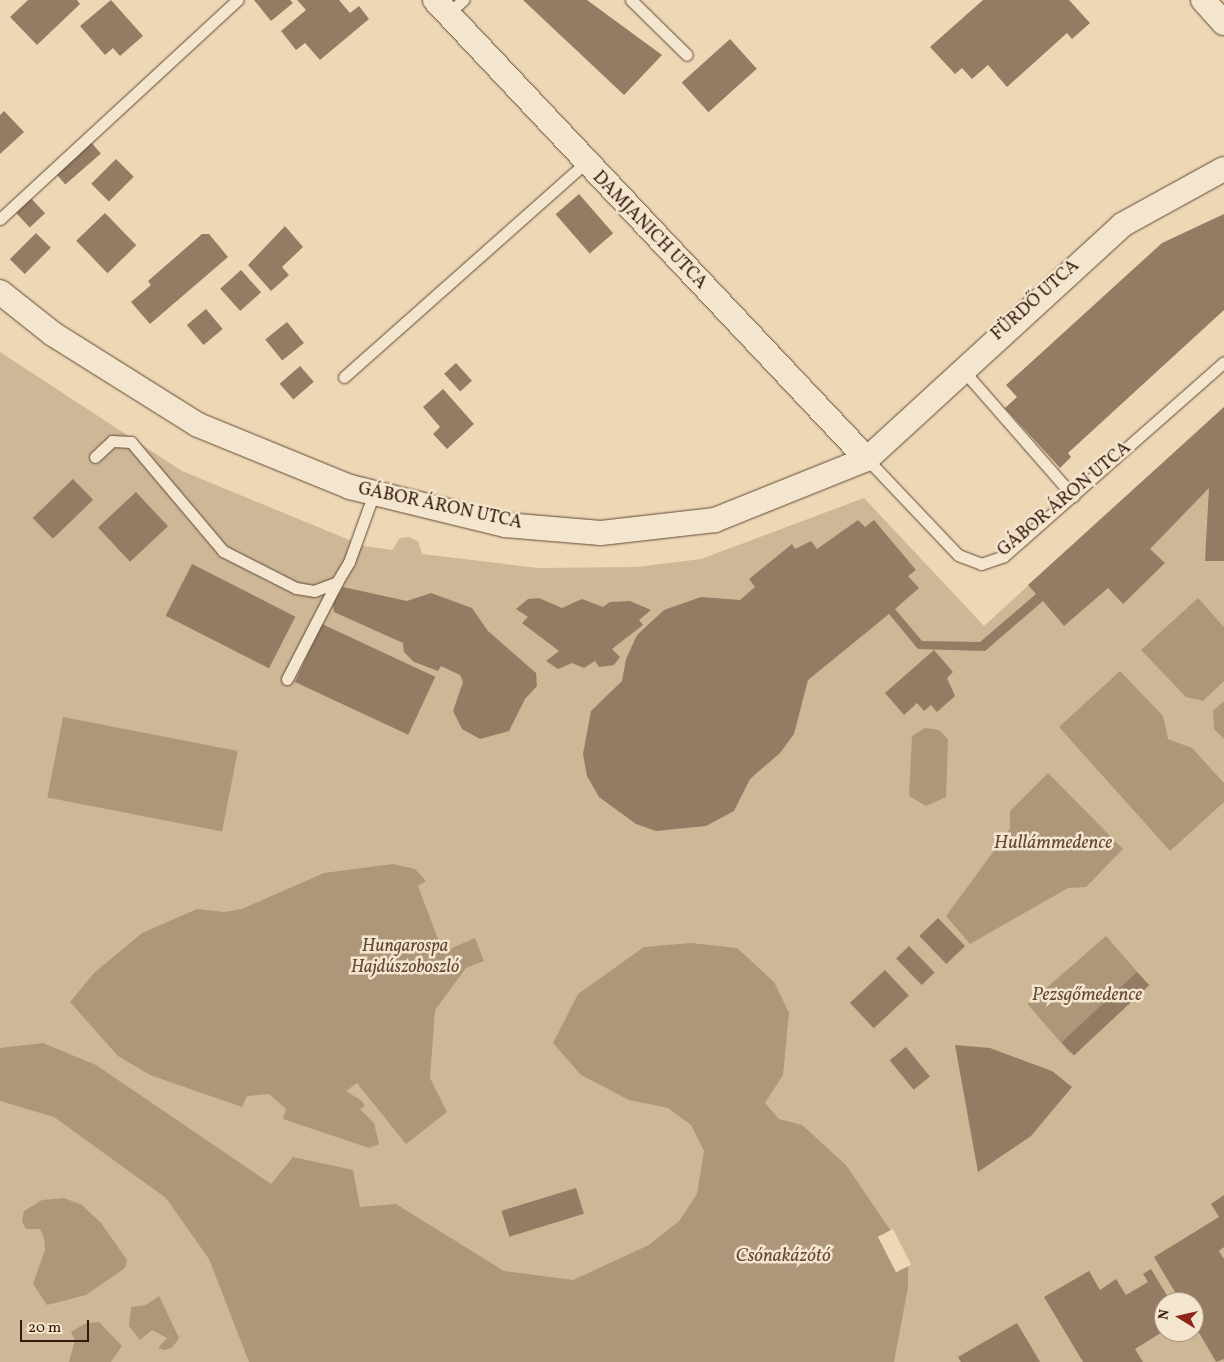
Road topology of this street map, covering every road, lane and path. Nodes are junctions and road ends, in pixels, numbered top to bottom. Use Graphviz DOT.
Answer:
graph roads {
  1 [pos="237,0"];
  2 [pos="631,0"];
  3 [pos="1203,0"];
  4 [pos="448,5"];
  5 [pos="1224,23"];
  6 [pos="687,55"];
  7 [pos="585,163"];
  8 [pos="1224,169"];
  9 [pos="0,219"];
  10 [pos="0,292"];
  11 [pos="1224,362"];
  12 [pos="961,369"];
  13 [pos="344,377"];
  14 [pos="95,456"];
  15 [pos="867,459"];
  16 [pos="374,494"];
  17 [pos="1073,496"];
  18 [pos="337,582"];
  19 [pos="287,678"];
  1 -- 9 [label="lane"];
  2 -- 6 [label="lane"];
  3 -- 5 [label="street"];
  4 -- 7 [label="street, DAMJANICH UTCA"];
  7 -- 13 [label="lane"];
  7 -- 15 [label="street, DAMJANICH UTCA"];
  8 -- 12 [label="street, FÜRDŐ UTCA"];
  10 -- 16 [label="street, GÁBOR ÁRON UTCA"];
  11 -- 17 [label="lane, GÁBOR ÁRON UTCA"];
  12 -- 15 [label="street, FÜRDŐ UTCA"];
  12 -- 17 [label="lane"];
  14 -- 18 [label="lane"];
  15 -- 16 [label="street, GÁBOR ÁRON UTCA"];
  15 -- 17 [label="lane, GÁBOR ÁRON UTCA"];
  16 -- 18 [label="lane"];
  18 -- 19 [label="lane"];
}
